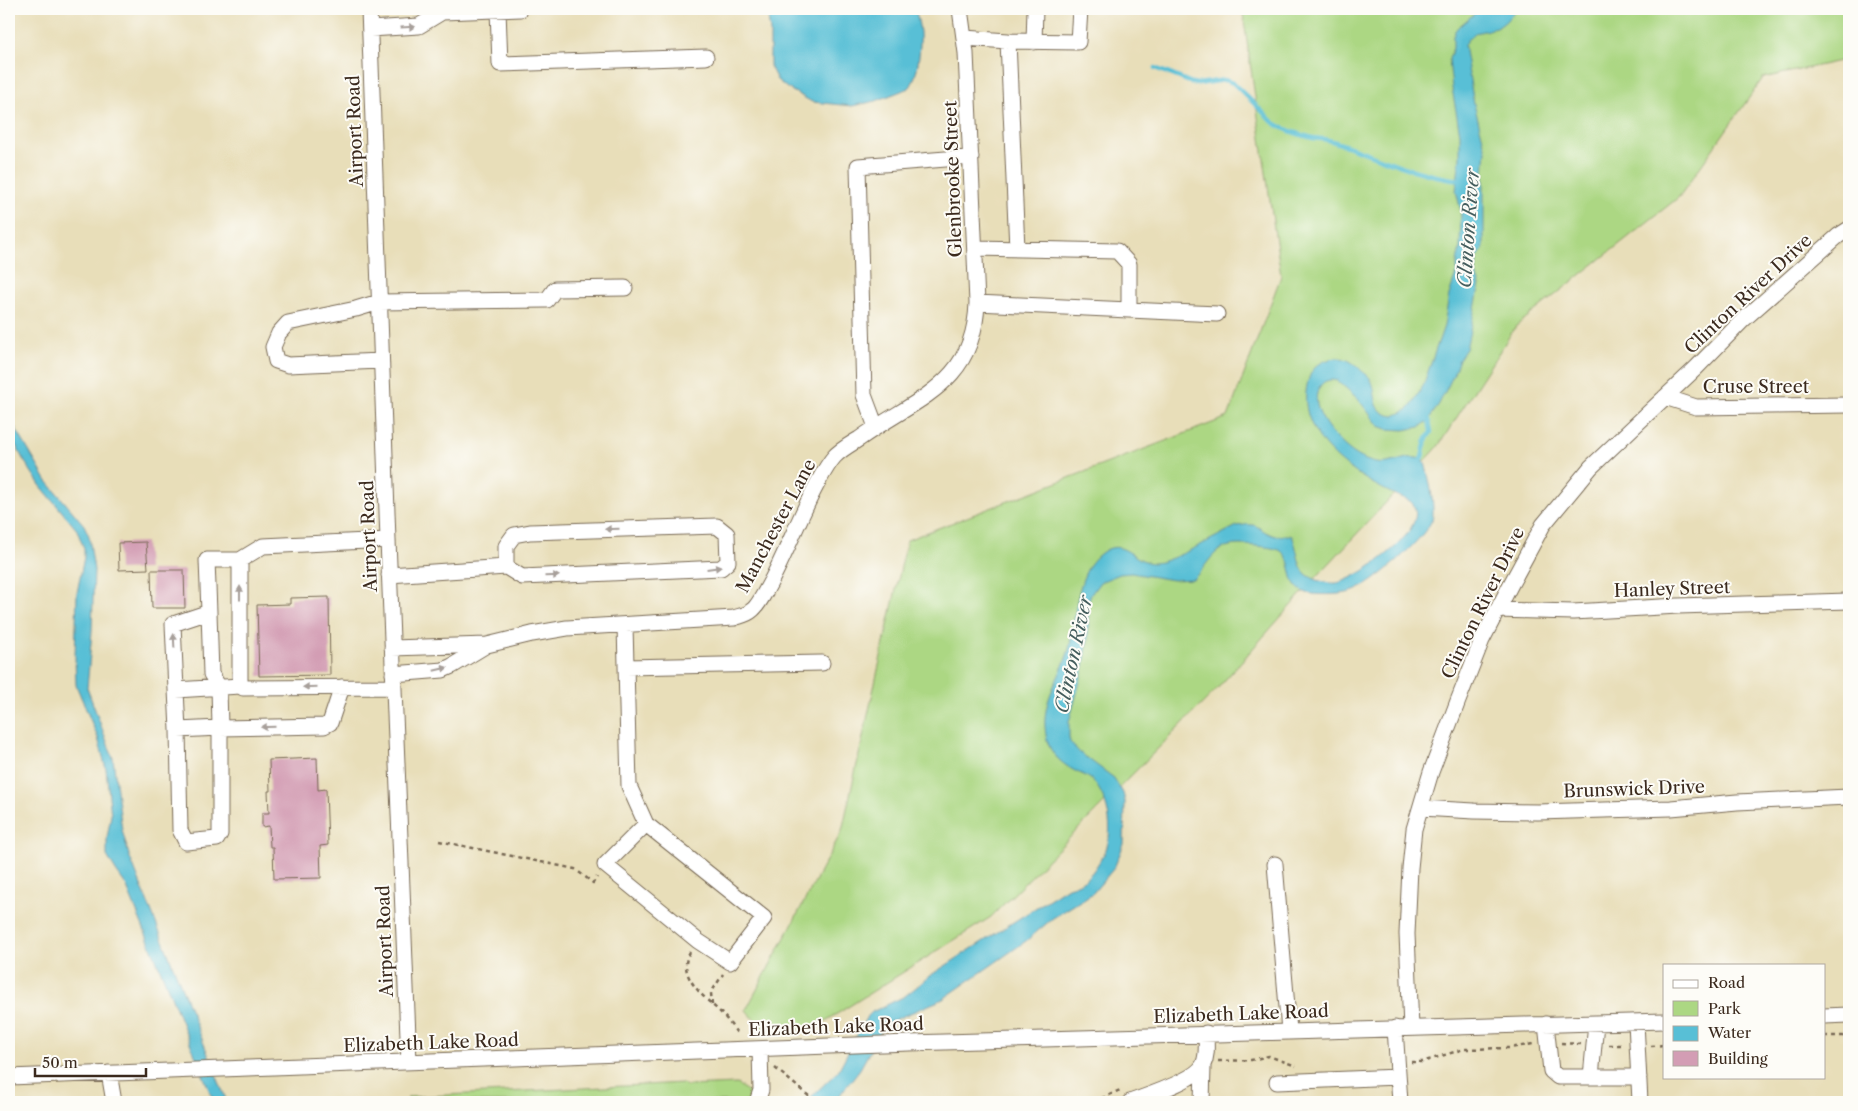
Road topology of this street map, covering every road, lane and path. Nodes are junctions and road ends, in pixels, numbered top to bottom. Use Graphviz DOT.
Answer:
graph roads {
  1 [pos="369,9"];
  2 [pos="521,9"];
  3 [pos="960,9"];
  4 [pos="1035,9"];
  5 [pos="1080,9"];
  6 [pos="439,10"];
  7 [pos="498,10"];
  8 [pos="370,29"];
  9 [pos="964,38"];
  10 [pos="1008,41"];
  11 [pos="1034,42"];
  12 [pos="706,57"];
  13 [pos="971,156"];
  14 [pos="1849,229"];
  15 [pos="974,248"];
  16 [pos="1017,249"];
  17 [pos="624,288"];
  18 [pos="379,302"];
  19 [pos="977,303"];
  20 [pos="1129,310"];
  21 [pos="1217,314"];
  22 [pos="970,346"];
  23 [pos="381,361"];
  24 [pos="1665,397"];
  25 [pos="1849,405"];
  26 [pos="876,427"];
  27 [pos="388,540"];
  28 [pos="240,560"];
  29 [pos="506,567"];
  30 [pos="389,575"];
  31 [pos="1849,601"];
  32 [pos="1497,610"];
  33 [pos="209,612"];
  34 [pos="625,626"];
  35 [pos="487,645"];
  36 [pos="392,648"];
  37 [pos="822,664"];
  38 [pos="626,667"];
  39 [pos="393,680"];
  40 [pos="240,686"];
  41 [pos="219,687"];
  42 [pos="342,687"];
  43 [pos="176,690"];
  44 [pos="220,728"];
  45 [pos="178,730"];
  46 [pos="1849,797"];
  47 [pos="1420,808"];
  48 [pos="646,824"];
  49 [pos="439,841"];
  50 [pos="1275,864"];
  51 [pos="605,865"];
  52 [pos="698,941"];
  53 [pos="730,962"];
  54 [pos="712,1005"];
  55 [pos="1849,1015"];
  56 [pos="1826,1016"];
  57 [pos="1663,1021"];
  58 [pos="1636,1022"];
  59 [pos="1596,1023"];
  60 [pos="1546,1024"];
  61 [pos="1395,1028"];
  62 [pos="1410,1028"];
  63 [pos="1289,1031"];
  64 [pos="1206,1034"];
  65 [pos="1826,1036"];
  66 [pos="1849,1036"];
  67 [pos="1548,1044"];
  68 [pos="1594,1045"];
  69 [pos="1663,1045"];
  70 [pos="1637,1046"];
  71 [pos="760,1048"];
  72 [pos="409,1062"];
  73 [pos="1204,1064"];
  74 [pos="1301,1066"];
  75 [pos="774,1068"];
  76 [pos="1398,1070"];
  77 [pos="109,1073"];
  78 [pos="9,1077"];
  79 [pos="1591,1077"];
  80 [pos="1639,1077"];
  81 [pos="1277,1082"];
  82 [pos="114,1102"];
  83 [pos="757,1102"];
  84 [pos="816,1102"];
  85 [pos="1130,1102"];
  86 [pos="1202,1102"];
  87 [pos="1400,1102"];
  88 [pos="1640,1102"];
  1 -- 8 [label="street, Airport Road"];
  2 -- 7 [label="street"];
  3 -- 9 [label="street, Glenbrooke Street"];
  4 -- 11 [label="street"];
  5 -- 11 [label="street"];
  6 -- 7 [label="street"];
  8 -- 6 [label="street, one-way"];
  7 -- 12 [label="street"];
  8 -- 18 [label="street, Airport Road"];
  9 -- 10 [label="street"];
  9 -- 13 [label="street, Glenbrooke Street"];
  10 -- 11 [label="street"];
  10 -- 16 [label="street"];
  13 -- 15 [label="street, Glenbrooke Street"];
  13 -- 26 [label="street"];
  14 -- 24 [label="street, Clinton River Drive"];
  15 -- 16 [label="street"];
  15 -- 19 [label="street, Glenbrooke Street"];
  16 -- 20 [label="street"];
  17 -- 18 [label="street"];
  18 -- 23 [label="street, Airport Road"];
  18 -- 23 [label="street"];
  19 -- 20 [label="street"];
  19 -- 22 [label="street, Glenbrooke Street"];
  20 -- 21 [label="street"];
  22 -- 26 [label="street, Manchester Lane"];
  23 -- 27 [label="street, Airport Road"];
  24 -- 25 [label="street, Cruse Street"];
  24 -- 32 [label="street, Clinton River Drive"];
  26 -- 34 [label="street, Manchester Lane"];
  27 -- 28 [label="street"];
  27 -- 30 [label="street, Airport Road"];
  28 -- 33 [label="street"];
  40 -- 28 [label="street, one-way"];
  29 -- 29 [label="street, one-way"];
  29 -- 30 [label="street"];
  30 -- 36 [label="street, Airport Road"];
  31 -- 32 [label="street, Hanley Street"];
  32 -- 47 [label="street, Clinton River Drive"];
  33 -- 41 [label="street"];
  43 -- 33 [label="street, one-way"];
  34 -- 35 [label="street, Manchester Lane"];
  34 -- 38 [label="street"];
  35 -- 36 [label="street, Manchester Lane"];
  39 -- 35 [label="street, Manchester Lane, one-way"];
  36 -- 39 [label="street, Airport Road"];
  37 -- 38 [label="street"];
  38 -- 48 [label="street"];
  39 -- 42 [label="street, Manchester Lane"];
  39 -- 72 [label="street, Airport Road"];
  40 -- 41 [label="street, Manchester Lane"];
  42 -- 40 [label="street, Manchester Lane, one-way"];
  41 -- 43 [label="street, Manchester Lane"];
  41 -- 44 [label="street"];
  42 -- 44 [label="street, one-way"];
  43 -- 45 [label="street"];
  44 -- 45 [label="street"];
  44 -- 45 [label="street"];
  46 -- 47 [label="street, Brunswick Drive"];
  47 -- 62 [label="street, Clinton River Drive"];
  48 -- 51 [label="street"];
  48 -- 53 [label="street"];
  49 -- 51 [label="path"];
  50 -- 63 [label="street"];
  51 -- 52 [label="street"];
  52 -- 53 [label="street"];
  52 -- 54 [label="path"];
  53 -- 54 [label="path"];
  54 -- 71 [label="path"];
  55 -- 56 [label="street"];
  57 -- 58 [label="street, Elizabeth Lake Road"];
  58 -- 59 [label="street, Elizabeth Lake Road"];
  58 -- 70 [label="street"];
  59 -- 60 [label="street, Elizabeth Lake Road"];
  59 -- 68 [label="street"];
  60 -- 62 [label="street, Elizabeth Lake Road"];
  60 -- 67 [label="street"];
  61 -- 62 [label="street, Elizabeth Lake Road"];
  61 -- 63 [label="street, Elizabeth Lake Road"];
  61 -- 76 [label="street"];
  63 -- 64 [label="street, Elizabeth Lake Road"];
  64 -- 71 [label="street, Elizabeth Lake Road"];
  64 -- 73 [label="street"];
  65 -- 66 [label="path"];
  67 -- 68 [label="path"];
  67 -- 76 [label="path"];
  67 -- 79 [label="street"];
  68 -- 70 [label="path"];
  68 -- 79 [label="street"];
  69 -- 70 [label="path"];
  70 -- 80 [label="street"];
  71 -- 72 [label="street, Elizabeth Lake Road"];
  71 -- 83 [label="street"];
  72 -- 77 [label="street, Elizabeth Lake Road"];
  73 -- 74 [label="path"];
  73 -- 85 [label="street"];
  73 -- 86 [label="street"];
  75 -- 84 [label="path"];
  76 -- 81 [label="street"];
  76 -- 87 [label="street"];
  77 -- 78 [label="street, Elizabeth Lake Road"];
  77 -- 82 [label="street"];
  79 -- 80 [label="street"];
  80 -- 88 [label="street"];
}
